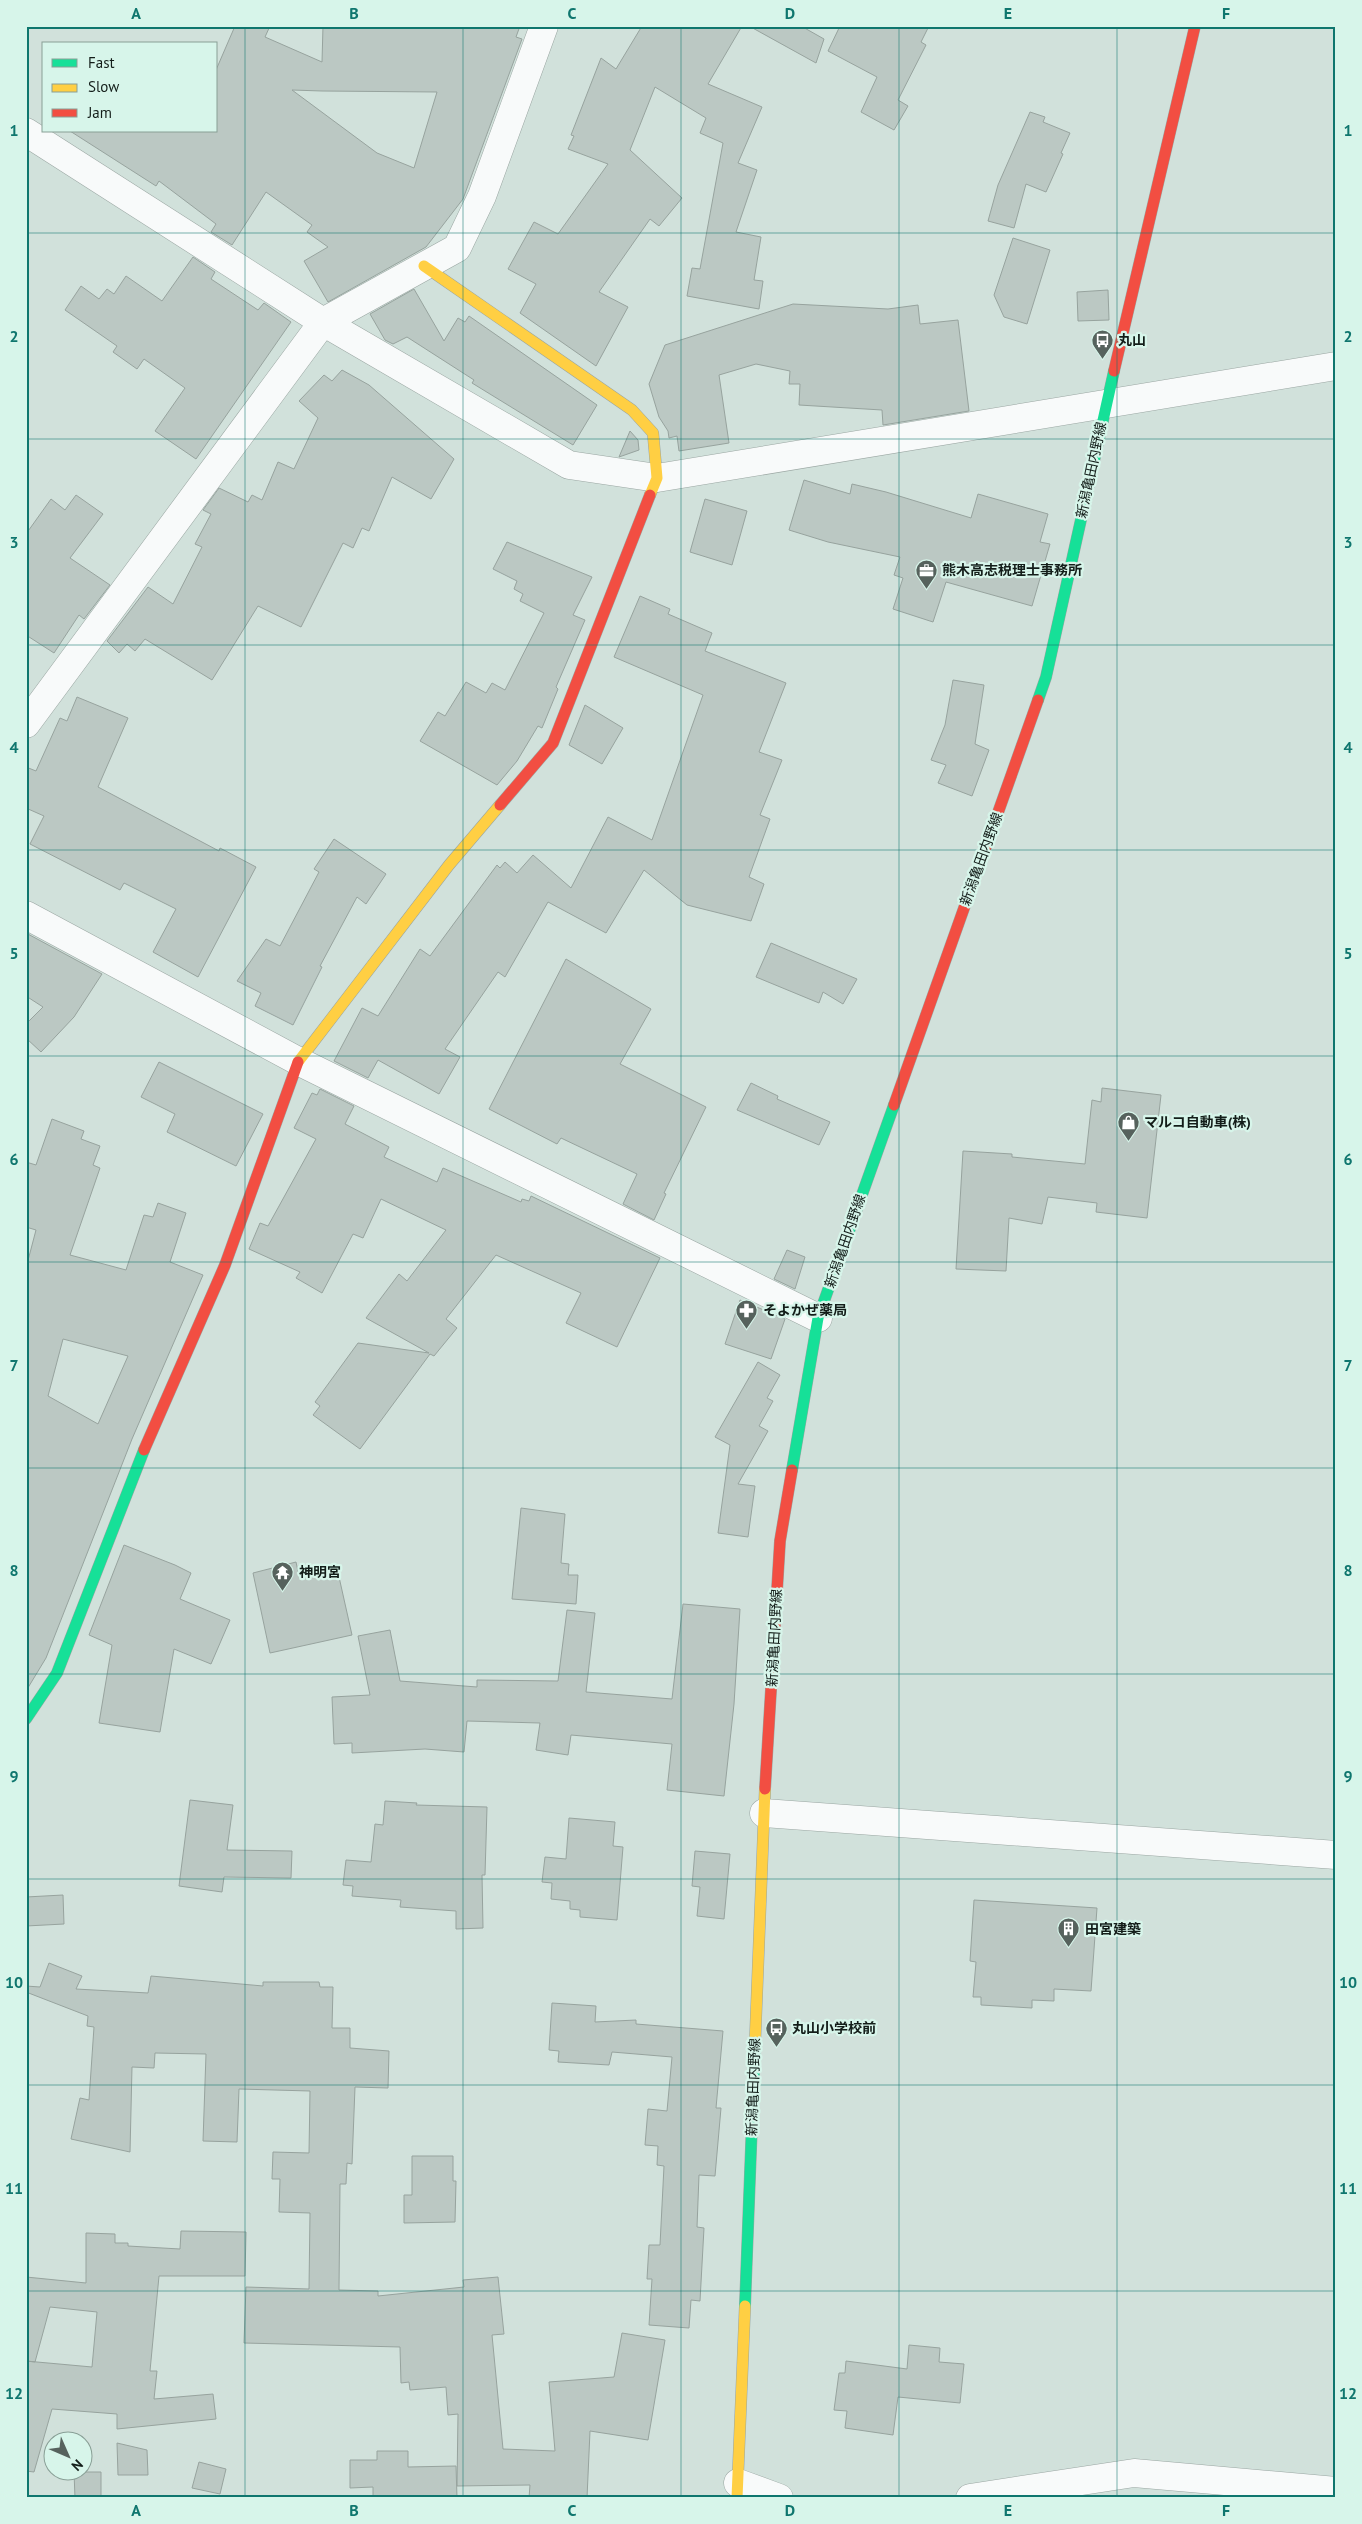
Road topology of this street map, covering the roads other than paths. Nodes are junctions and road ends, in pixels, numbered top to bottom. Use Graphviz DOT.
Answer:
graph roads {
  1 [pos="544,26"];
  2 [pos="1195,26"];
  3 [pos="26,132"];
  4 [pos="424,266"];
  5 [pos="323,322"];
  6 [pos="1336,366"];
  7 [pos="1106,405"];
  8 [pos="657,478"];
  9 [pos="26,724"];
  10 [pos="26,916"];
  11 [pos="298,1061"];
  12 [pos="818,1318"];
  13 [pos="26,1719"];
  14 [pos="764,1813"];
  15 [pos="1336,1855"];
  16 [pos="737,2490"];
  17 [pos="1336,2491"];
  18 [pos="779,2498"];
  19 [pos="970,2498"];
  1 -- 4 [label="street"];
  2 -- 7 [label="main road, 新潟亀田内野線"];
  3 -- 5 [label="street"];
  4 -- 5 [label="street"];
  4 -- 8 [label="main road"];
  5 -- 8 [label="street"];
  5 -- 9 [label="street"];
  6 -- 7 [label="street"];
  7 -- 8 [label="street"];
  7 -- 12 [label="main road, 新潟亀田内野線"];
  8 -- 11 [label="main road"];
  10 -- 11 [label="street"];
  11 -- 12 [label="street"];
  11 -- 13 [label="main road"];
  12 -- 14 [label="main road, 新潟亀田内野線"];
  14 -- 15 [label="street"];
  14 -- 16 [label="main road, 新潟亀田内野線"];
  16 -- 18 [label="street"];
  17 -- 19 [label="street"];
}
